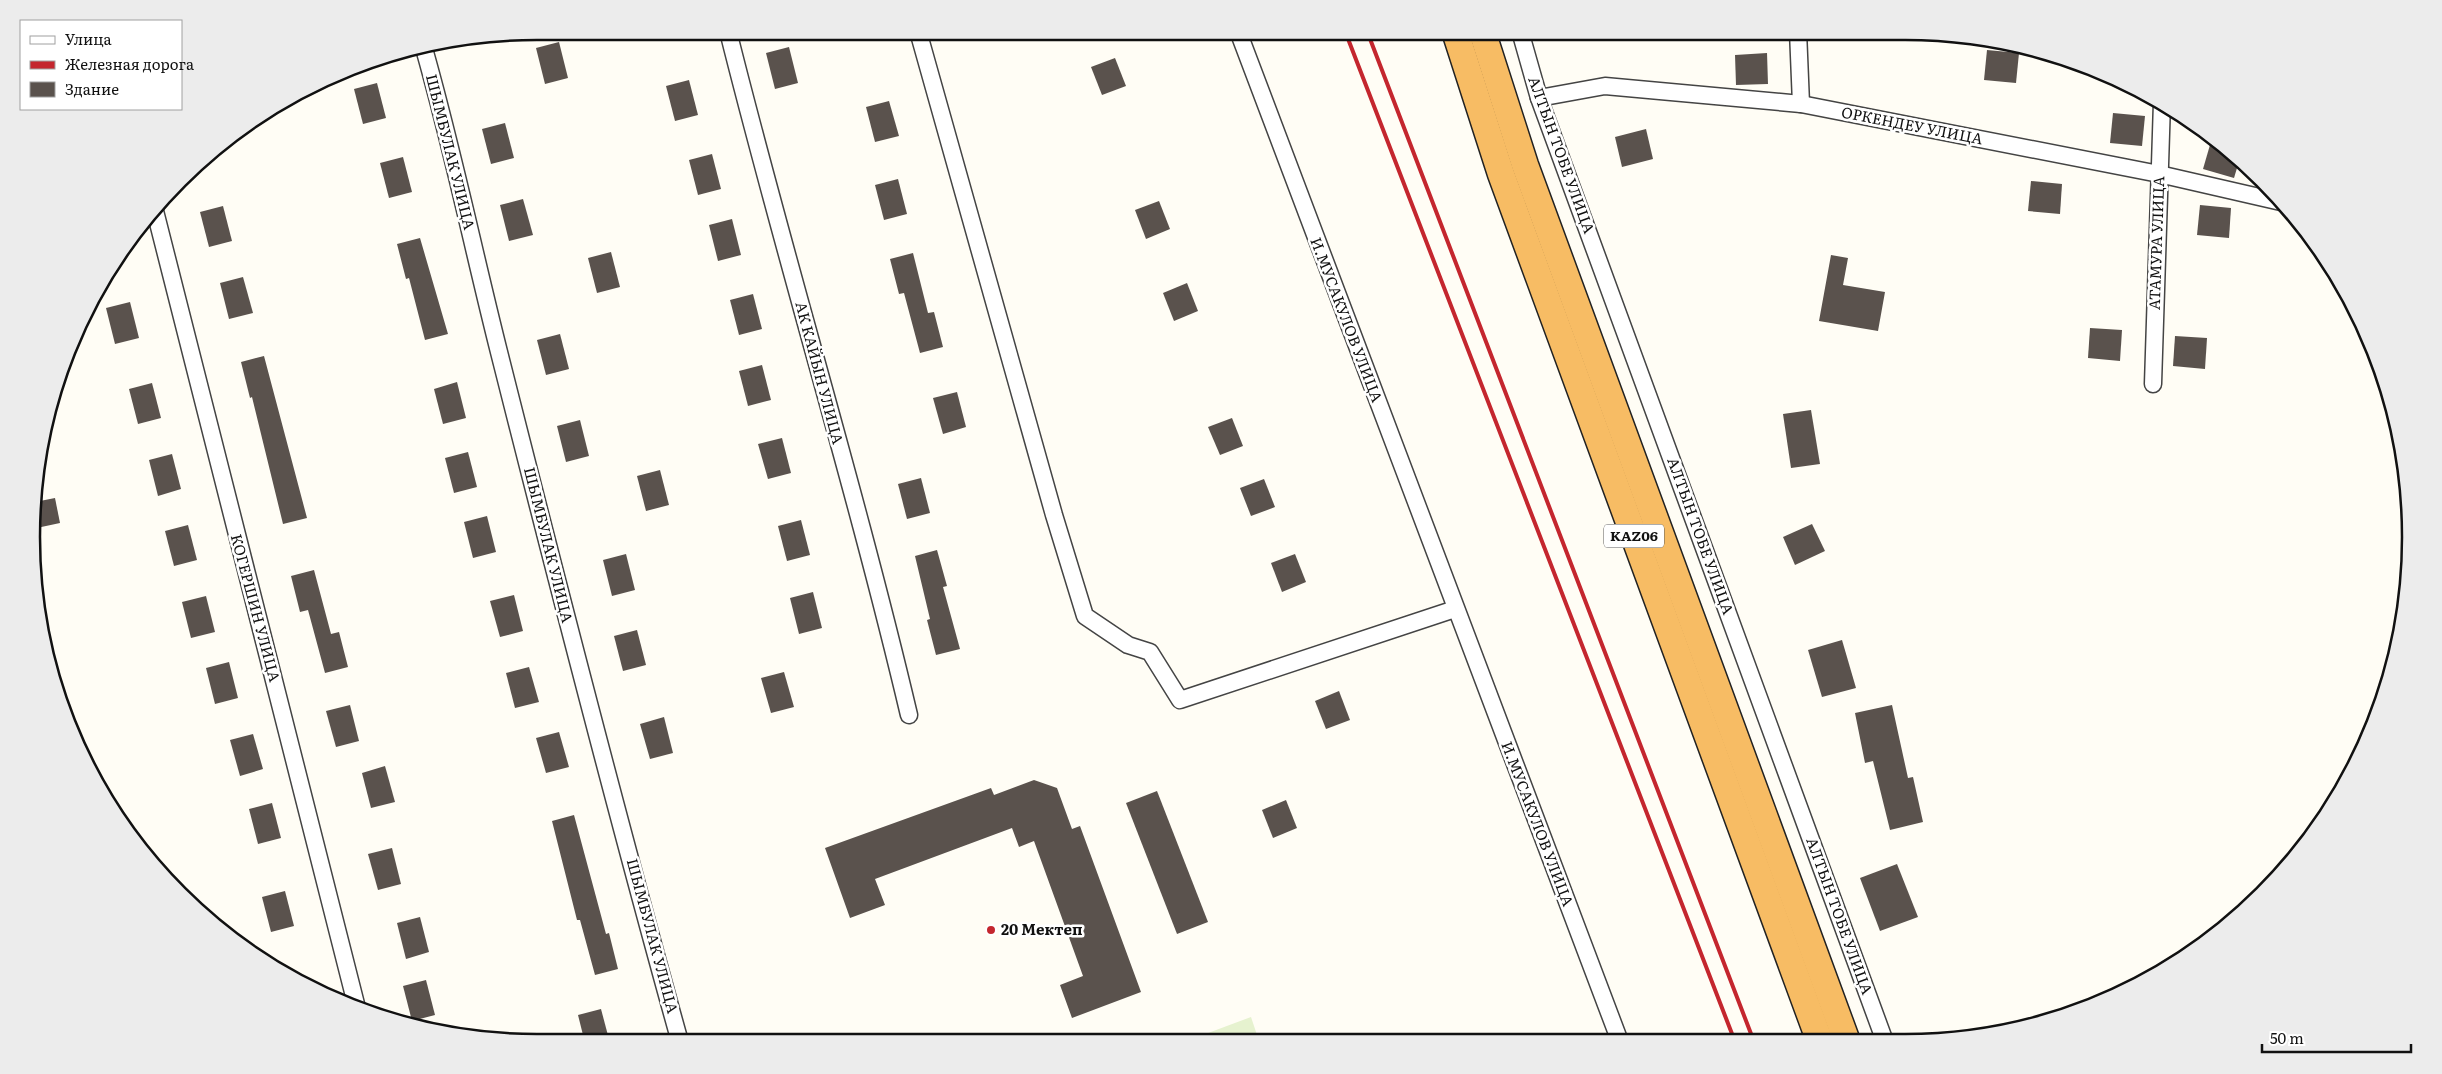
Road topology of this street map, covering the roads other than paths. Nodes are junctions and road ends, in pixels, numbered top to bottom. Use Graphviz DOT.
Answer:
graph roads {
  1 [pos="730,40"];
  2 [pos="921,40"];
  3 [pos="1241,40"];
  4 [pos="1458,40"];
  5 [pos="1485,40"];
  6 [pos="1523,40"];
  7 [pos="1798,40"];
  8 [pos="425,53"];
  9 [pos="1539,98"];
  10 [pos="1801,104"];
  11 [pos="2162,112"];
  12 [pos="2159,174"];
  13 [pos="2269,199"];
  14 [pos="157,217"];
  15 [pos="2153,384"];
  16 [pos="1455,609"];
  17 [pos="909,715"];
  18 [pos="355,999"];
  19 [pos="678,1034"];
  20 [pos="1617,1034"];
  21 [pos="1817,1034"];
  22 [pos="1844,1034"];
  23 [pos="1882,1034"];
  1 -- 17 [label="street, АК КАЙЫН УЛИЦА"];
  2 -- 16 [label="street"];
  3 -- 16 [label="street, И.МУСАКУЛОВ УЛИЦА"];
  4 -- 21 [label="highway, KАZ06"];
  5 -- 22 [label="highway, KАZ06"];
  6 -- 9 [label="street, АЛТЫН ТОБЕ УЛИЦА"];
  7 -- 10 [label="street"];
  8 -- 19 [label="street, ШЫМБУЛАК УЛИЦА"];
  9 -- 10 [label="street, ОРКЕНДЕУ УЛИЦА"];
  9 -- 23 [label="street, АЛТЫН ТОБЕ УЛИЦА"];
  10 -- 12 [label="street, ОРКЕНДЕУ УЛИЦА"];
  11 -- 12 [label="street, АТАМУРА УЛИЦА"];
  12 -- 13 [label="street, ОРКЕНДЕУ УЛИЦА"];
  12 -- 15 [label="street, АТАМУРА УЛИЦА"];
  14 -- 18 [label="street, КОГЕРШИН УЛИЦА"];
  16 -- 20 [label="street, И.МУСАКУЛОВ УЛИЦА"];
}
